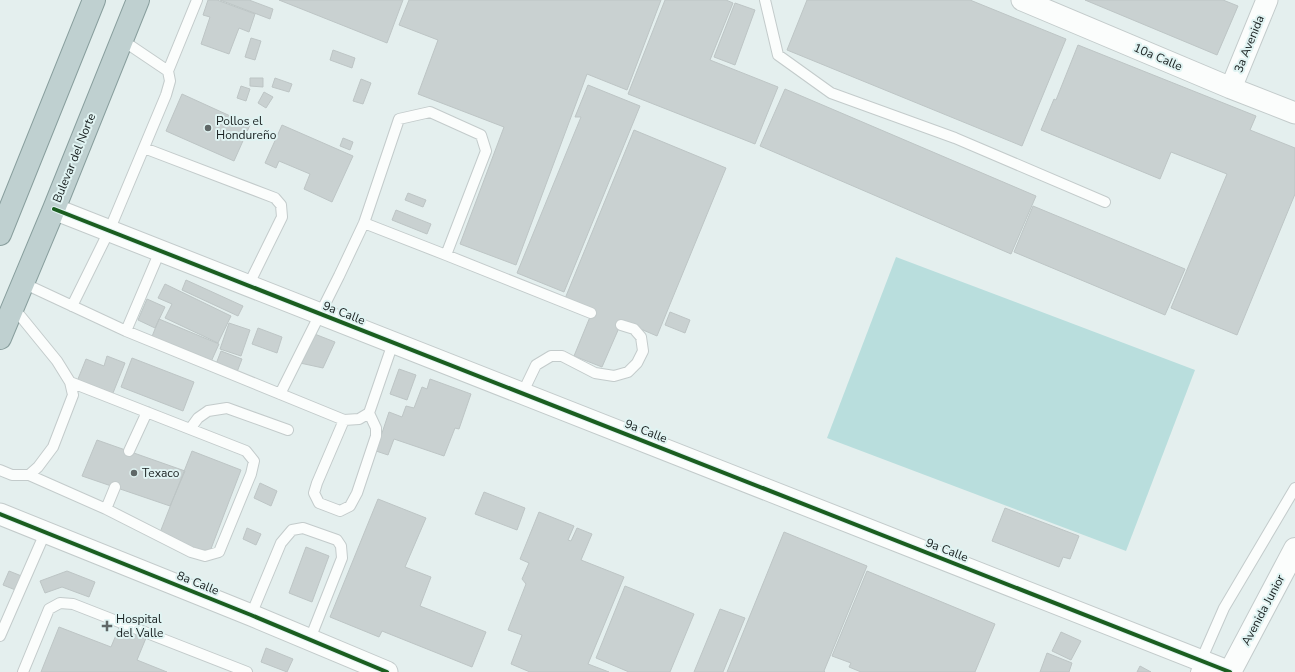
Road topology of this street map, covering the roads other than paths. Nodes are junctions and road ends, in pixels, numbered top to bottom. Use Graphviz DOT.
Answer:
graph roads {
  1 [pos="138,0"];
  2 [pos="197,0"];
  3 [pos="765,0"];
  4 [pos="1022,0"];
  5 [pos="1266,0"];
  6 [pos="90,1"];
  7 [pos="122,40"];
  8 [pos="168,72"];
  9 [pos="1231,88"];
  10 [pos="1295,113"];
  11 [pos="144,148"];
  12 [pos="1105,202"];
  13 [pos="54,210"];
  14 [pos="364,223"];
  15 [pos="109,231"];
  16 [pos="0,234"];
  17 [pos="160,251"];
  18 [pos="446,255"];
  19 [pos="23,283"];
  20 [pos="248,286"];
  21 [pos="72,306"];
  22 [pos="13,307"];
  23 [pos="319,314"];
  24 [pos="591,314"];
  25 [pos="621,325"];
  26 [pos="126,331"];
  27 [pos="0,338"];
  28 [pos="393,343"];
  29 [pos="70,382"];
  30 [pos="280,394"];
  31 [pos="522,394"];
  32 [pos="147,412"];
  33 [pos="369,413"];
  34 [pos="344,420"];
  35 [pos="190,429"];
  36 [pos="288,430"];
  37 [pos="129,452"];
  38 [pos="0,470"];
  39 [pos="29,475"];
  40 [pos="115,487"];
  41 [pos="1295,488"];
  42 [pos="106,509"];
  43 [pos="0,514"];
  44 [pos="45,533"];
  45 [pos="1295,549"];
  46 [pos="252,615"];
  47 [pos="0,636"];
  48 [pos="310,639"];
  49 [pos="1199,666"];
  50 [pos="23,672"];
  51 [pos="247,672"];
  52 [pos="387,672"];
  53 [pos="1230,672"];
  1 -- 7 [label="highway, Bulevar del Norte"];
  2 -- 8 [label="lane"];
  3 -- 12 [label="lane"];
  4 -- 9 [label="street, 10a Calle"];
  5 -- 9 [label="street, 3a Avenida"];
  6 -- 16 [label="highway"];
  7 -- 8 [label="lane"];
  7 -- 13 [label="highway, Bulevar del Norte"];
  8 -- 11 [label="lane"];
  9 -- 10 [label="street, 10a Calle"];
  11 -- 15 [label="lane"];
  11 -- 20 [label="lane"];
  13 -- 15 [label="street, 9a Calle"];
  13 -- 19 [label="highway, Bulevar del Norte"];
  14 -- 18 [label="lane"];
  14 -- 18 [label="lane"];
  14 -- 23 [label="lane"];
  15 -- 17 [label="street, 9a Calle"];
  15 -- 21 [label="lane"];
  17 -- 20 [label="street, 9a Calle"];
  17 -- 26 [label="lane"];
  18 -- 24 [label="lane"];
  19 -- 21 [label="lane"];
  19 -- 22 [label="highway, Bulevar del Norte"];
  20 -- 23 [label="street, 9a Calle"];
  21 -- 26 [label="lane"];
  22 -- 27 [label="highway, Bulevar del Norte"];
  22 -- 29 [label="lane"];
  23 -- 28 [label="street, 9a Calle"];
  23 -- 30 [label="lane"];
  25 -- 31 [label="lane"];
  26 -- 30 [label="lane"];
  28 -- 31 [label="street, 9a Calle"];
  28 -- 33 [label="lane"];
  29 -- 32 [label="lane"];
  29 -- 39 [label="lane"];
  30 -- 34 [label="lane"];
  31 -- 49 [label="street, 9a Calle"];
  32 -- 35 [label="lane"];
  32 -- 37 [label="lane"];
  33 -- 34 [label="lane"];
  33 -- 34 [label="lane"];
  35 -- 36 [label="lane"];
  35 -- 42 [label="lane"];
  38 -- 39 [label="lane"];
  39 -- 42 [label="lane"];
  40 -- 42 [label="lane"];
  41 -- 49 [label="lane"];
  43 -- 44 [label="street, 8a Calle"];
  44 -- 46 [label="street, 8a Calle"];
  44 -- 47 [label="lane"];
  45 -- 53 [label="main road, Avenida Junior"];
  46 -- 48 [label="street, 8a Calle"];
  46 -- 48 [label="lane"];
  48 -- 52 [label="street, 8a Calle"];
  49 -- 53 [label="street, 9a Calle"];
  50 -- 51 [label="lane"];
}
